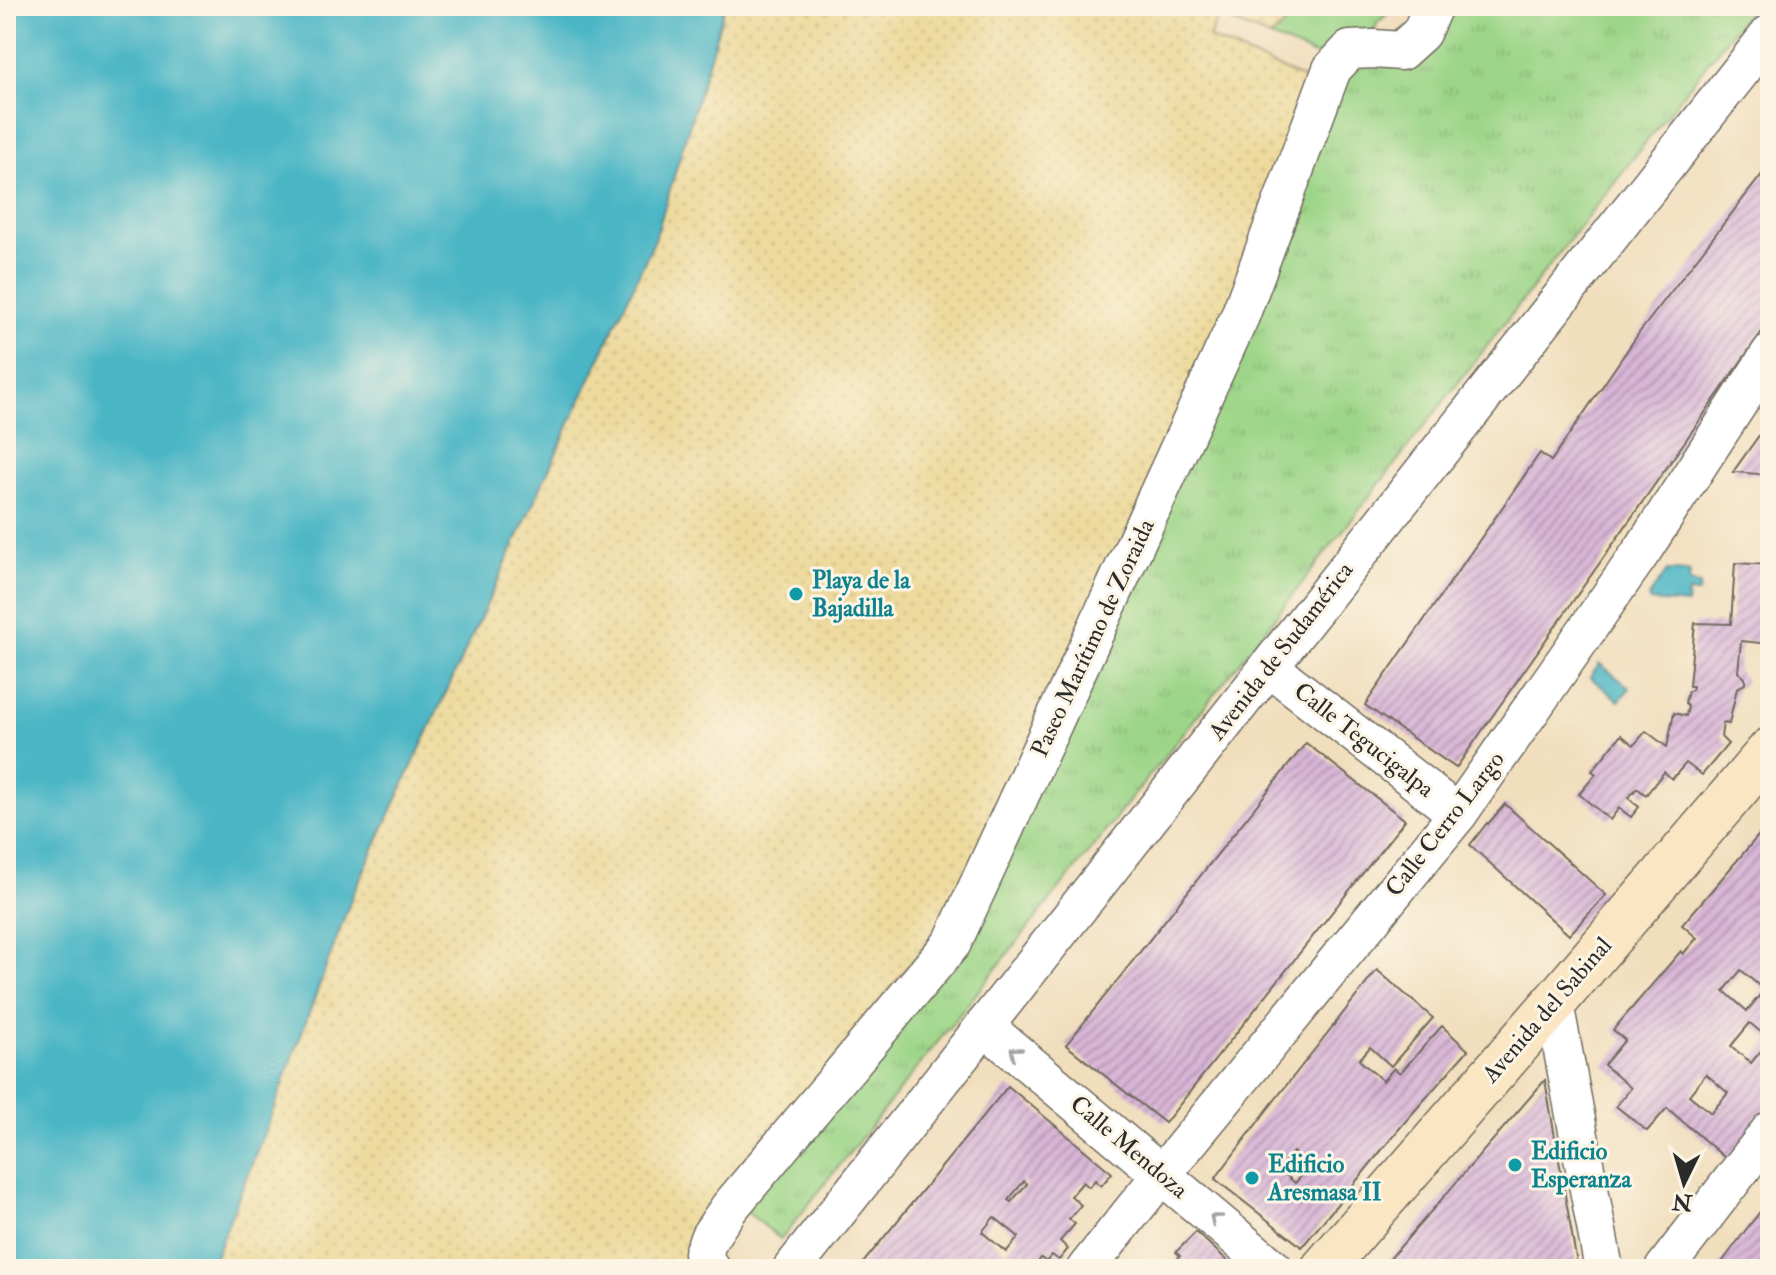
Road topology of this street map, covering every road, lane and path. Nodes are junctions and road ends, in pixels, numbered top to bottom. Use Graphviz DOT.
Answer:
graph roads {
  1 [pos="1433,6"];
  2 [pos="1770,34"];
  3 [pos="1770,354"];
  4 [pos="1269,667"];
  5 [pos="1770,750"];
  6 [pos="1458,814"];
  7 [pos="1554,1003"];
  8 [pos="984,1026"];
  9 [pos="1770,1131"];
  10 [pos="1162,1174"];
  11 [pos="711,1269"];
  12 [pos="792,1269"];
  13 [pos="1086,1269"];
  14 [pos="1274,1269"];
  15 [pos="1323,1269"];
  16 [pos="1604,1269"];
  17 [pos="1664,1269"];
  1 -- 11 [label="street, Paseo Marítimo de Zoraida"];
  2 -- 4 [label="street, Avenida de Sudamérica"];
  3 -- 6 [label="street, Calle Cerro Largo"];
  4 -- 6 [label="street, Calle Tegucigalpa"];
  4 -- 8 [label="street, Avenida de Sudamérica"];
  5 -- 7 [label="street, Avenida del Sabinal"];
  6 -- 10 [label="street, Calle Cerro Largo"];
  7 -- 15 [label="street, Avenida del Sabinal"];
  7 -- 16 [label="street"];
  10 -- 8 [label="street, Calle Mendoza, one-way"];
  8 -- 12 [label="street, Avenida de Sudamérica"];
  9 -- 17 [label="street"];
  10 -- 13 [label="street, Calle Cerro Largo"];
  14 -- 10 [label="street, Calle Mendoza, one-way"];
}
